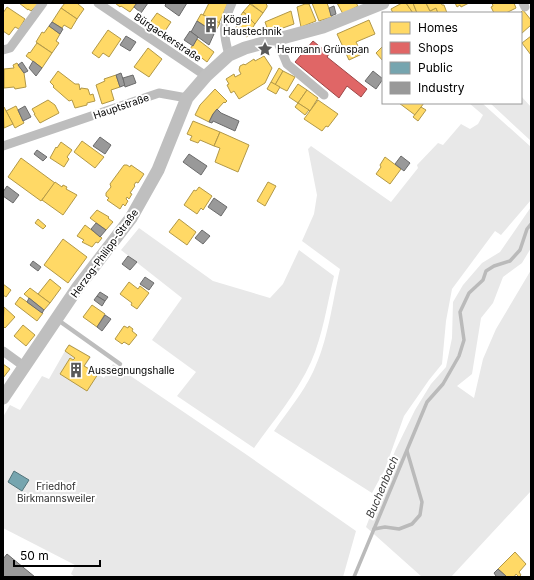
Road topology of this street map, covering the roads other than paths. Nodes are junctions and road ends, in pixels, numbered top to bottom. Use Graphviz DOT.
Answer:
graph roads {
  1 [pos="43,3"];
  2 [pos="98,3"];
  3 [pos="232,3"];
  4 [pos="374,5"];
  5 [pos="277,40"];
  6 [pos="3,50"];
  7 [pos="229,55"];
  8 [pos="206,76"];
  9 [pos="324,95"];
  10 [pos="187,98"];
  11 [pos="3,146"];
  12 [pos="57,319"];
  13 [pos="3,351"];
  14 [pos="120,364"];
  15 [pos="25,367"];
  16 [pos="3,398"];
  1 -- 6 [label="street"];
  2 -- 8 [label="street, Bürgackerstraße"];
  3 -- 7 [label="street"];
  4 -- 5 [label="street"];
  5 -- 7 [label="street"];
  5 -- 9 [label="street"];
  7 -- 8 [label="street"];
  8 -- 10 [label="street"];
  10 -- 11 [label="street, Hauptstraße"];
  10 -- 12 [label="street, Herzog-Philipp-Straße"];
  12 -- 14 [label="lane"];
  12 -- 15 [label="street, Herzog-Philipp-Straße"];
  13 -- 15 [label="street"];
  15 -- 16 [label="street, Herzog-Philipp-Straße"];
}
